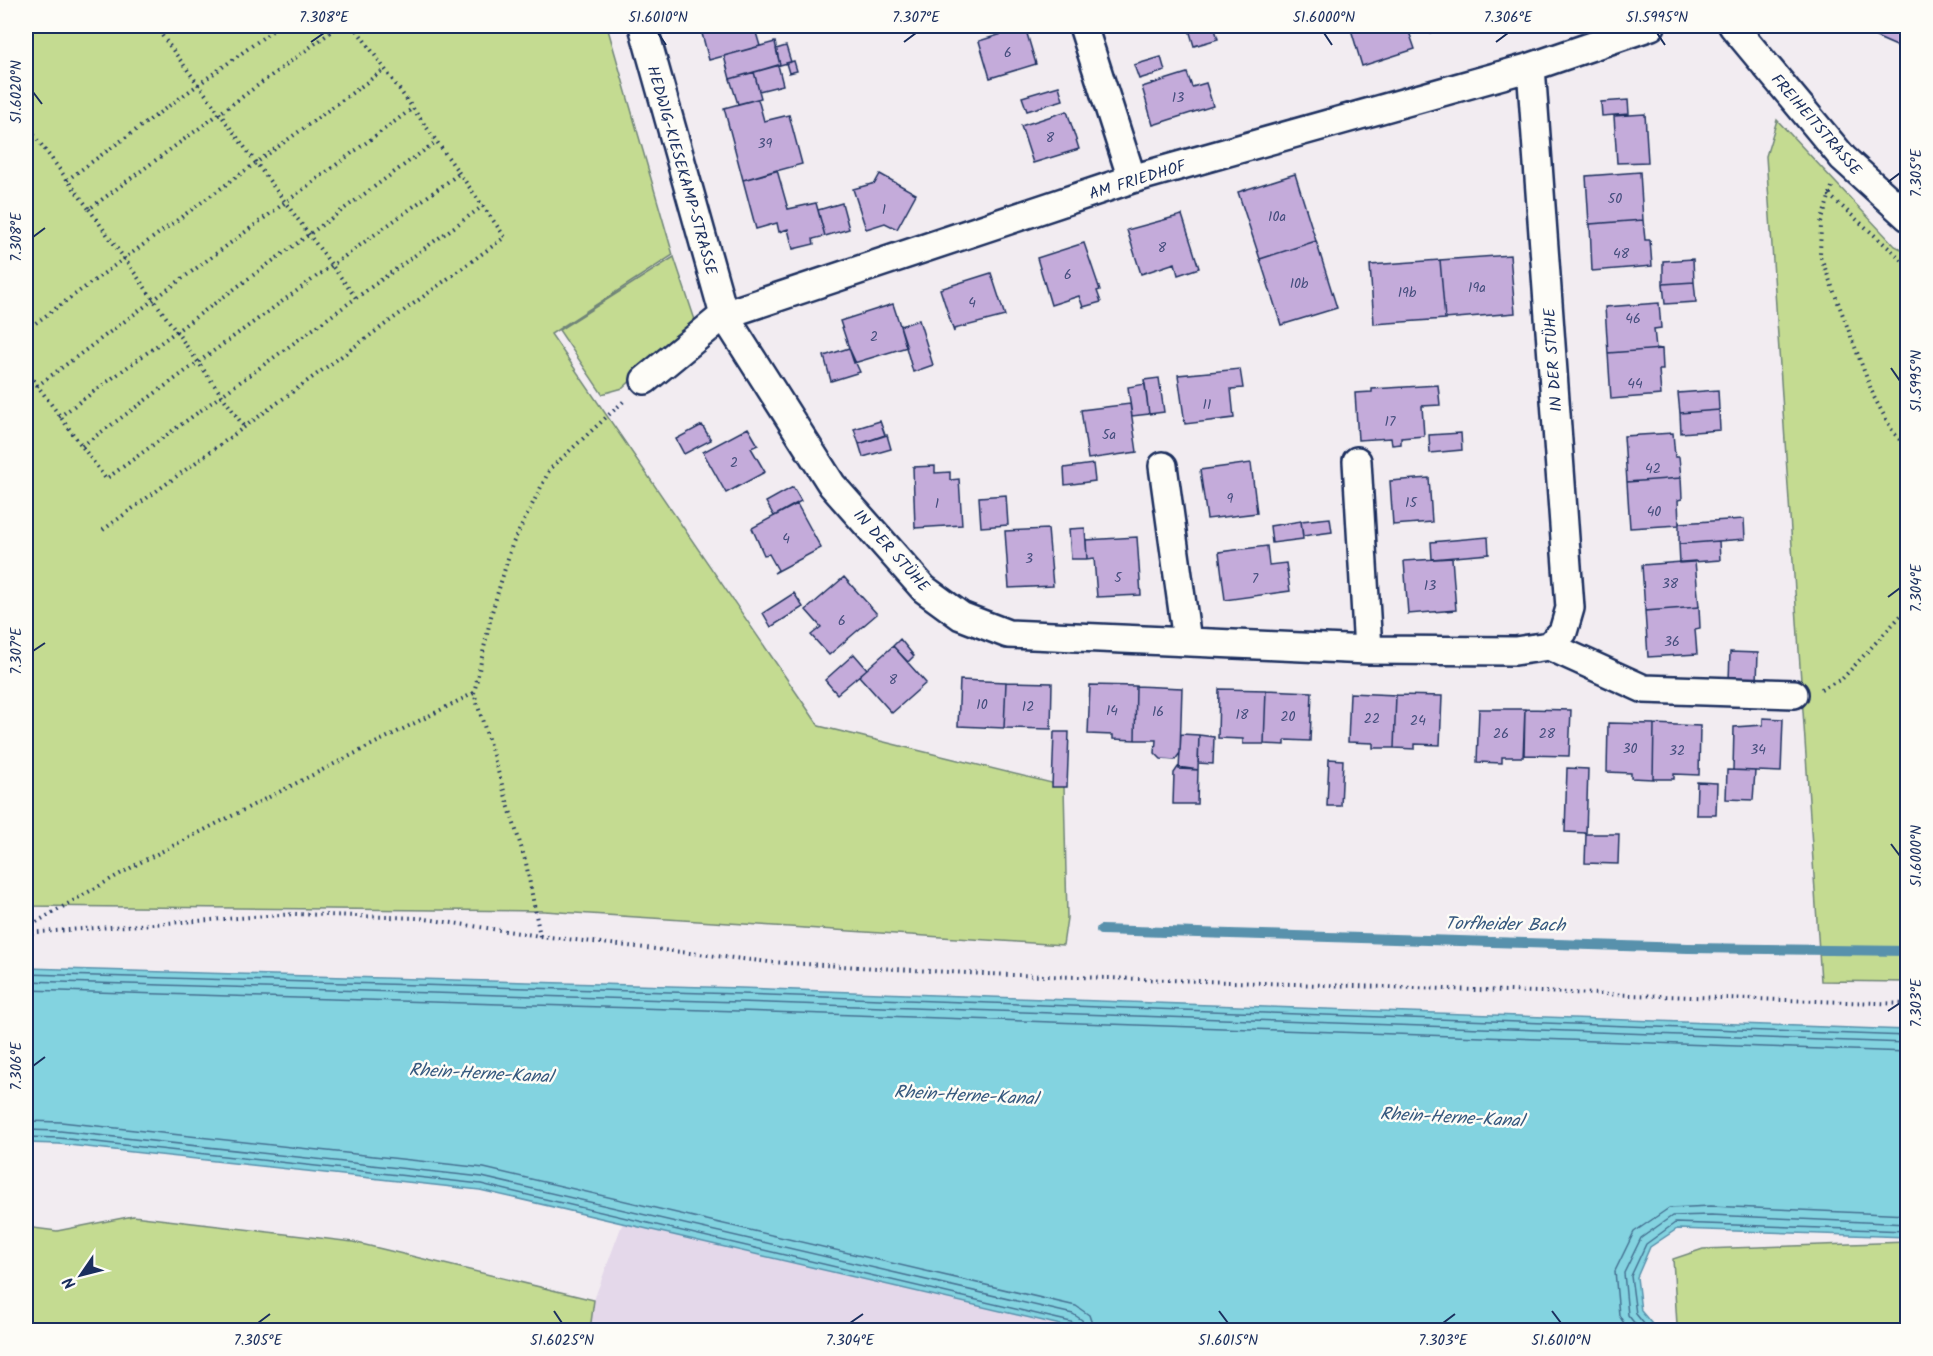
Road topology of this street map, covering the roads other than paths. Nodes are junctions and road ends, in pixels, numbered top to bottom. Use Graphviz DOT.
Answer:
graph roads {
  1 [pos="643,26"];
  2 [pos="1083,26"];
  3 [pos="1651,26"];
  4 [pos="1733,26"];
  5 [pos="1622,31"];
  6 [pos="1531,67"];
  7 [pos="1132,179"];
  8 [pos="1908,217"];
  9 [pos="724,315"];
  10 [pos="645,380"];
  11 [pos="1357,461"];
  12 [pos="1163,465"];
  13 [pos="1187,641"];
  14 [pos="1549,646"];
  15 [pos="1368,650"];
  16 [pos="1794,694"];
  1 -- 9 [label="street, HEDWIG-KIESEKAMP-STRASSE"];
  2 -- 7 [label="street"];
  3 -- 5 [label="street, AM FRIEDHOF"];
  4 -- 8 [label="street, FREIHEITSTRASSE"];
  5 -- 6 [label="street, AM FRIEDHOF"];
  6 -- 7 [label="street, AM FRIEDHOF"];
  6 -- 14 [label="street, IN DER STÜHE"];
  7 -- 9 [label="street, AM FRIEDHOF"];
  9 -- 10 [label="street, AM FRIEDHOF"];
  9 -- 13 [label="street, IN DER STÜHE"];
  11 -- 15 [label="street"];
  12 -- 13 [label="street"];
  13 -- 15 [label="street, IN DER STÜHE"];
  14 -- 15 [label="street, IN DER STÜHE"];
  14 -- 16 [label="street"];
}
